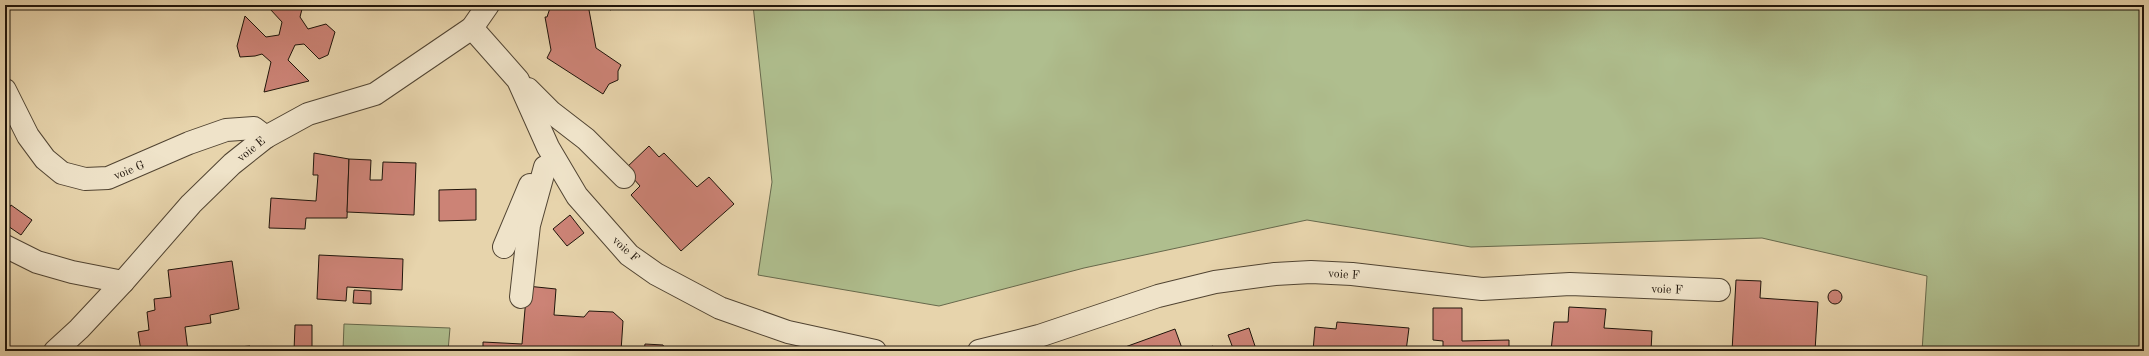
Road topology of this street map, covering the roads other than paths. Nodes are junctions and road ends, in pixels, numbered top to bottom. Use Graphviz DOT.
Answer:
graph roads {
  1 [pos="488,5"];
  2 [pos="472,28"];
  3 [pos="518,80"];
  4 [pos="5,90"];
  5 [pos="266,137"];
  6 [pos="551,163"];
  7 [pos="624,177"];
  8 [pos="5,246"];
  9 [pos="504,247"];
  10 [pos="123,282"];
  11 [pos="1719,290"];
  12 [pos="521,297"];
  13 [pos="55,351"];
  14 [pos="875,351"];
  15 [pos="978,351"];
  1 -- 2 [label="street, voie E"];
  2 -- 3 [label="street, voie F"];
  2 -- 5 [label="street, voie E"];
  3 -- 6 [label="street, voie F"];
  3 -- 7 [label="street"];
  4 -- 5 [label="street, voie G"];
  5 -- 10 [label="street, voie E"];
  6 -- 9 [label="street"];
  6 -- 12 [label="street"];
  6 -- 14 [label="street, voie F"];
  8 -- 10 [label="street"];
  10 -- 13 [label="street, voie E"];
  11 -- 15 [label="street, voie F"];
}
